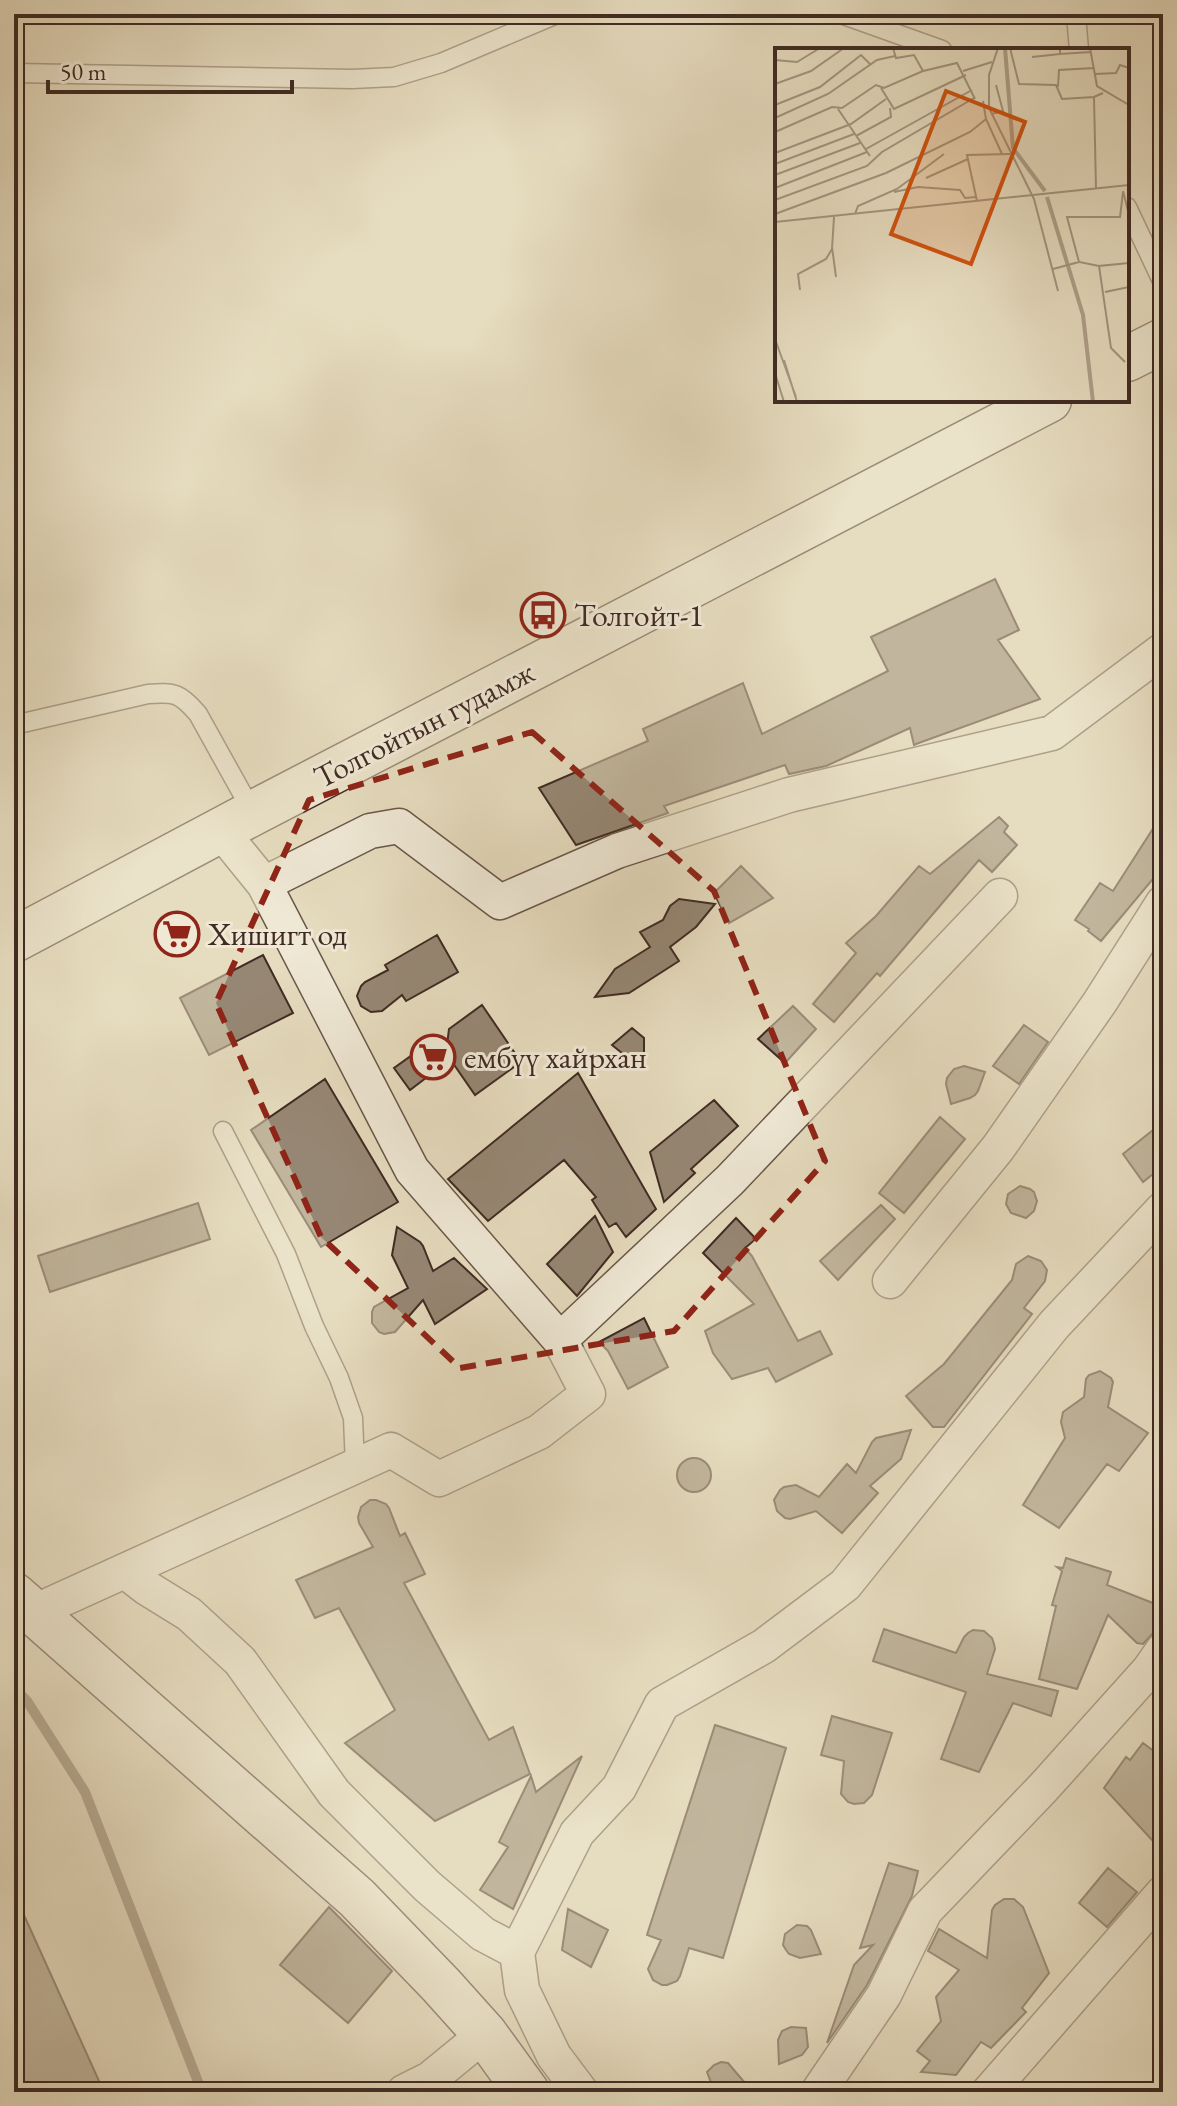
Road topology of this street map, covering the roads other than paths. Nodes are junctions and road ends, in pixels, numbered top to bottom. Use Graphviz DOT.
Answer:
graph roads {
  1 [pos="557,14"];
  2 [pos="841,14"];
  3 [pos="1076,14"];
  4 [pos="936,48"];
  5 [pos="1079,48"];
  6 [pos="14,73"];
  7 [pos="1129,211"];
  8 [pos="1163,283"];
  9 [pos="1163,341"];
  10 [pos="1129,358"];
  11 [pos="1045,402"];
  12 [pos="1163,650"];
  13 [pos="14,725"];
  14 [pos="237,822"];
  15 [pos="264,884"];
  16 [pos="1000,896"];
  17 [pos="1163,903"];
  18 [pos="14,940"];
  19 [pos="223,1131"];
  20 [pos="1163,1209"];
  21 [pos="890,1281"];
  22 [pos="560,1340"];
  23 [pos="355,1466"];
  24 [pos="125,1571"];
  25 [pos="24,1603"];
  26 [pos="1163,1650"];
  27 [pos="1163,1893"];
  28 [pos="517,1952"];
  29 [pos="485,2034"];
  30 [pos="404,2092"];
  31 [pos="527,2092"];
  32 [pos="581,2092"];
  33 [pos="818,2092"];
  34 [pos="989,2092"];
  1 -- 6 [label="lane"];
  2 -- 4 [label="lane"];
  3 -- 5 [label="lane"];
  7 -- 8 [label="lane"];
  9 -- 10 [label="main road"];
  11 -- 14 [label="main road, Толгойтын гудамж"];
  12 -- 15 [label="street"];
  13 -- 14 [label="lane"];
  14 -- 15 [label="street"];
  14 -- 18 [label="main road, Толгойтын гудамж"];
  15 -- 22 [label="street"];
  16 -- 22 [label="street"];
  17 -- 21 [label="street"];
  19 -- 23 [label="lane"];
  20 -- 28 [label="street"];
  22 -- 23 [label="street"];
  23 -- 24 [label="street"];
  24 -- 25 [label="street"];
  24 -- 28 [label="street"];
  25 -- 29 [label="main road"];
  26 -- 33 [label="street"];
  27 -- 34 [label="street"];
  28 -- 32 [label="street"];
  29 -- 30 [label="street"];
  29 -- 31 [label="main road"];
}
